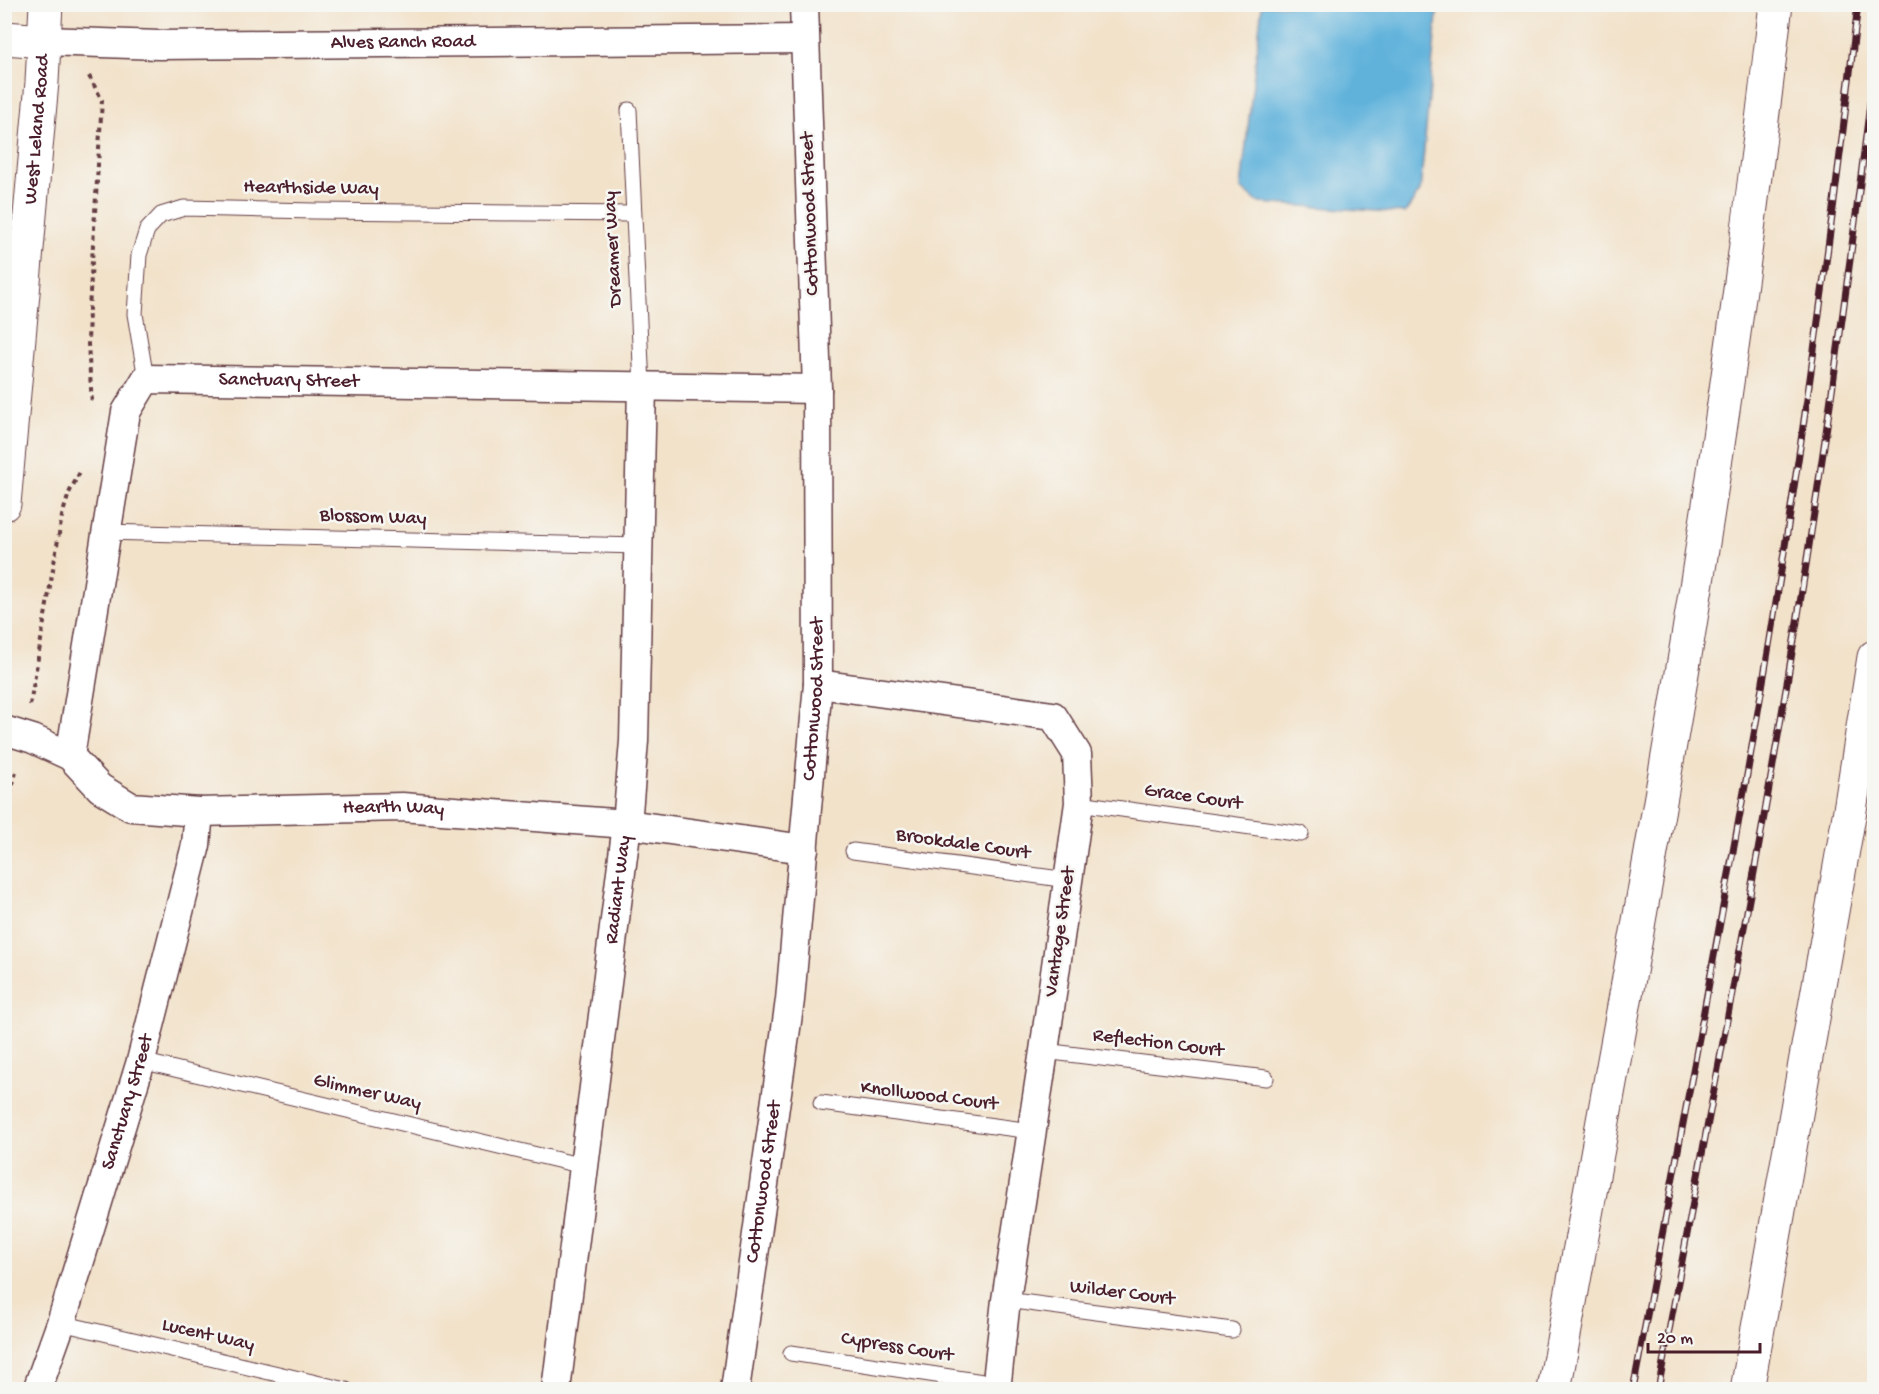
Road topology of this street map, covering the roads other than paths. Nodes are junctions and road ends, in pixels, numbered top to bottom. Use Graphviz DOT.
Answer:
graph roads {
  1 [pos="46,4"];
  2 [pos="804,4"];
  3 [pos="1776,4"];
  4 [pos="4,38"];
  5 [pos="804,39"];
  6 [pos="45,41"];
  7 [pos="629,110"];
  8 [pos="633,214"];
  9 [pos="147,379"];
  10 [pos="642,386"];
  11 [pos="818,389"];
  12 [pos="4,504"];
  13 [pos="105,532"];
  14 [pos="639,546"];
  15 [pos="1875,657"];
  16 [pos="818,684"];
  17 [pos="15,733"];
  18 [pos="70,756"];
  19 [pos="1079,803"];
  20 [pos="199,812"];
  21 [pos="627,824"];
  22 [pos="1300,834"];
  23 [pos="804,849"];
  24 [pos="853,851"];
  25 [pos="1068,880"];
  26 [pos="1044,1051"];
  27 [pos="141,1061"];
  28 [pos="1266,1078"];
  29 [pos="821,1103"];
  30 [pos="1032,1131"];
  31 [pos="583,1166"];
  32 [pos="1006,1300"];
  33 [pos="61,1323"];
  34 [pos="1232,1330"];
  35 [pos="791,1353"];
  36 [pos="996,1387"];
  37 [pos="37,1389"];
  38 [pos="346,1389"];
  39 [pos="556,1389"];
  40 [pos="735,1389"];
  41 [pos="1554,1389"];
  42 [pos="1747,1389"];
  1 -- 6 [label="main road, West Leland Road"];
  2 -- 5 [label="street, Cottonwood Street"];
  3 -- 41 [label="main road"];
  4 -- 6 [label="main road, Alves Ranch Road"];
  5 -- 6 [label="street, Alves Ranch Road"];
  5 -- 11 [label="street, Cottonwood Street"];
  6 -- 12 [label="main road, West Leland Road"];
  7 -- 8 [label="lane, Dreamer Way"];
  8 -- 9 [label="lane, Hearthside Way"];
  8 -- 10 [label="lane, Dreamer Way"];
  9 -- 10 [label="street, Sanctuary Street"];
  9 -- 13 [label="street"];
  10 -- 11 [label="street, Sanctuary Street"];
  10 -- 14 [label="street, Radiant Way"];
  11 -- 16 [label="street, Cottonwood Street"];
  13 -- 14 [label="lane, Blossom Way"];
  13 -- 18 [label="street"];
  14 -- 21 [label="street, Radiant Way"];
  15 -- 42 [label="main road"];
  16 -- 19 [label="street, Vantage Street"];
  16 -- 23 [label="street, Cottonwood Street"];
  17 -- 18 [label="street, Hearth Way"];
  18 -- 20 [label="street, Hearth Way"];
  19 -- 22 [label="lane, Grace Court"];
  19 -- 25 [label="street, Vantage Street"];
  20 -- 21 [label="street, Hearth Way"];
  20 -- 27 [label="street, Sanctuary Street"];
  21 -- 23 [label="street, Hearth Way"];
  21 -- 31 [label="street, Radiant Way"];
  23 -- 40 [label="street, Cottonwood Street"];
  24 -- 25 [label="lane, Brookdale Court"];
  25 -- 26 [label="street, Vantage Street"];
  26 -- 28 [label="lane, Reflection Court"];
  26 -- 30 [label="street, Vantage Street"];
  27 -- 31 [label="lane, Glimmer Way"];
  27 -- 33 [label="street, Sanctuary Street"];
  29 -- 30 [label="lane, Knollwood Court"];
  30 -- 32 [label="street, Vantage Street"];
  31 -- 39 [label="street, Radiant Way"];
  32 -- 34 [label="lane, Wilder Court"];
  32 -- 36 [label="street, Vantage Street"];
  33 -- 37 [label="street, Sanctuary Street"];
  33 -- 38 [label="lane, Lucent Way"];
  35 -- 36 [label="lane, Cypress Court"];
}
